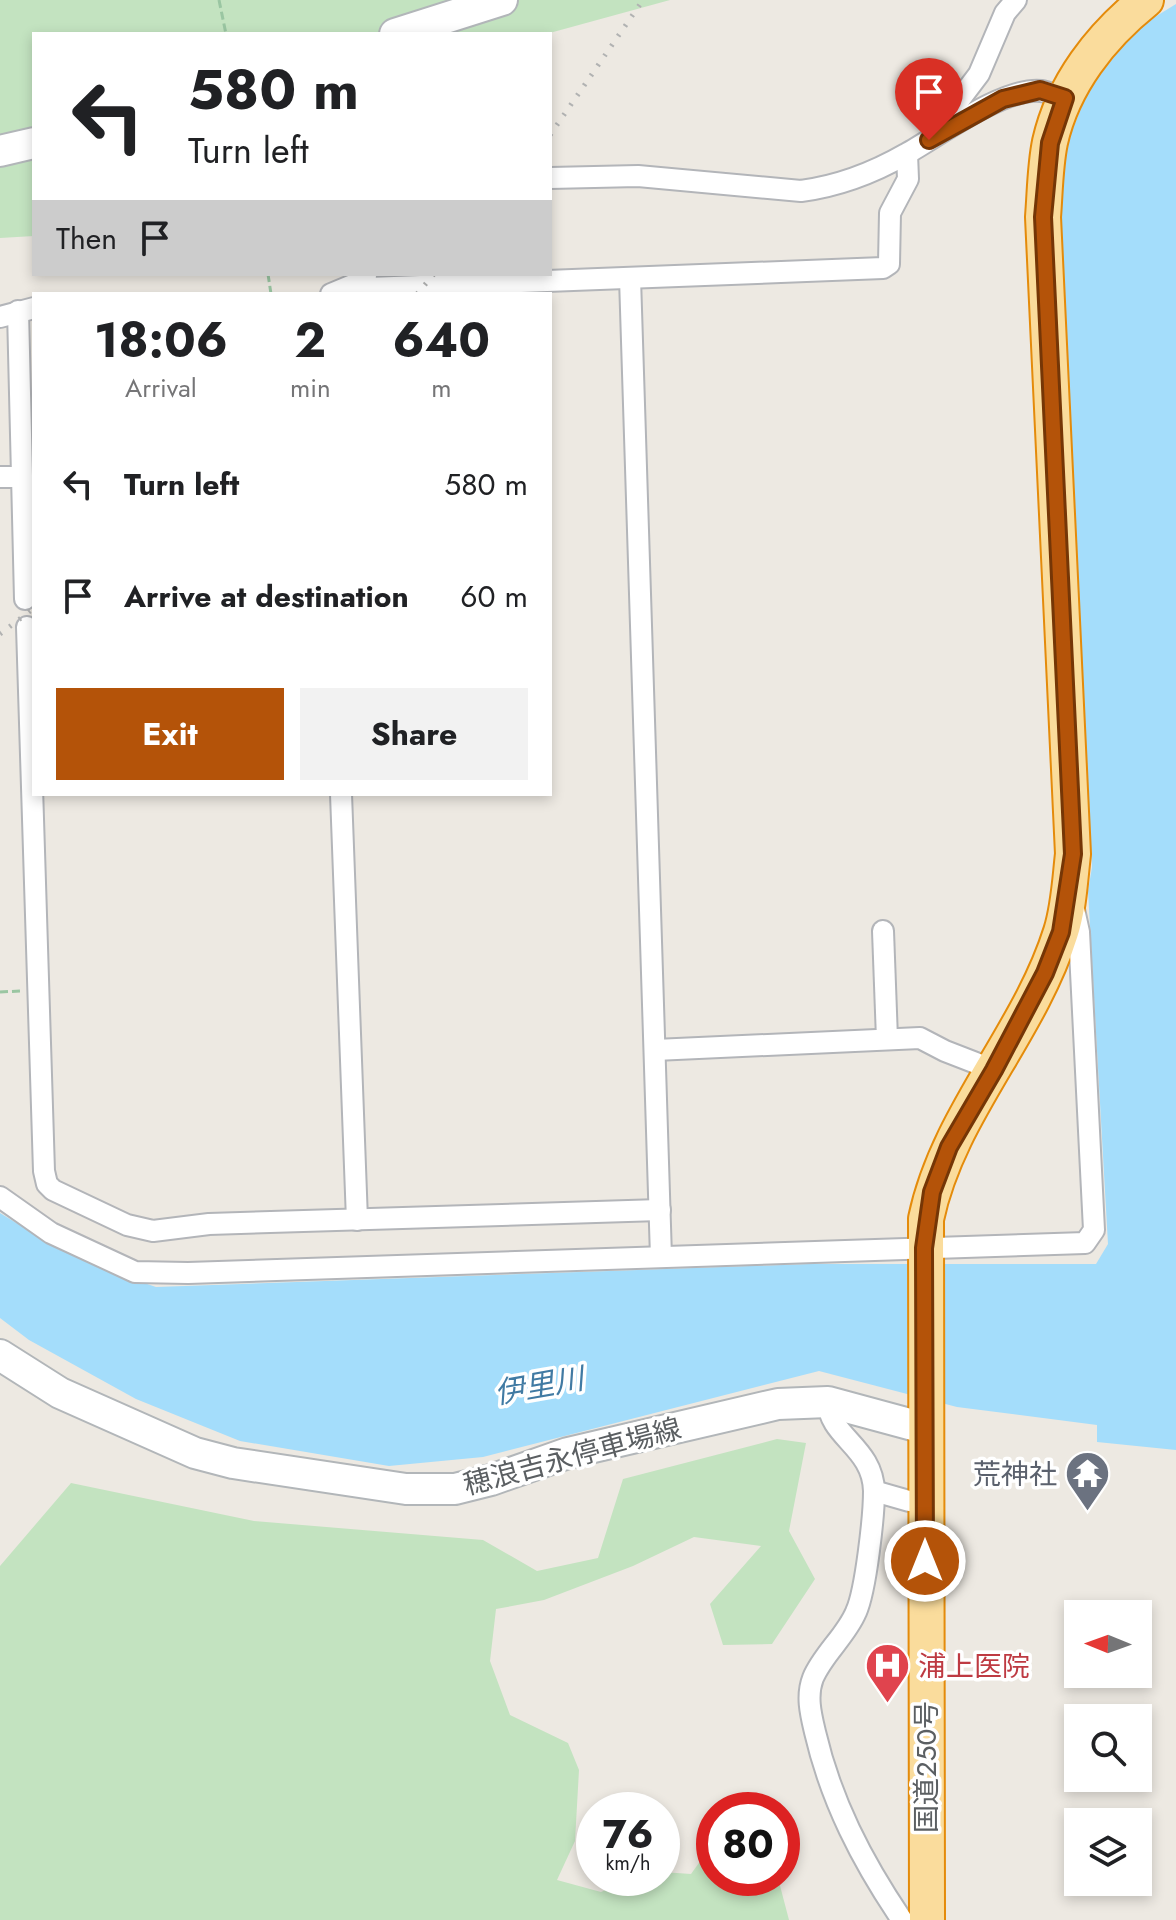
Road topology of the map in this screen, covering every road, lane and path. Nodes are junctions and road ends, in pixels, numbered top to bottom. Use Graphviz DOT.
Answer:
graph roads {
  1 [pos="219,0"];
  2 [pos="502,0"];
  3 [pos="1016,0"];
  4 [pos="1146,0"];
  5 [pos="226,32"];
  6 [pos="401,32"];
  7 [pos="1065,98"];
  8 [pos="950,126"];
  9 [pos="32,143"];
  10 [pos="0,151"];
  11 [pos="907,154"];
  12 [pos="552,178"];
  13 [pos="630,278"];
  14 [pos="362,279"];
  15 [pos="462,289"];
  16 [pos="335,292"];
  17 [pos="17,312"];
  18 [pos="10,477"];
  19 [pos="25,599"];
  20 [pos="27,627"];
  21 [pos="32,787"];
  22 [pos="32,796"];
  23 [pos="341,796"];
  24 [pos="1069,893"];
  25 [pos="883,931"];
  26 [pos="887,1039"];
  27 [pos="655,1050"];
  28 [pos="994,1070"];
  29 [pos="0,1197"];
  30 [pos="660,1210"];
  31 [pos="357,1220"];
  32 [pos="924,1255"];
  33 [pos="661,1257"];
  34 [pos="0,1355"];
  35 [pos="828,1402"];
  36 [pos="925,1421"];
  37 [pos="874,1491"];
  38 [pos="925,1501"];
  39 [pos="902,1920"];
  40 [pos="927,1920"];
  1 -- 5 [label="path"];
  2 -- 6 [label="main road"];
  3 -- 8 [label="street"];
  4 -- 7 [label="highway, 国道250号"];
  7 -- 8 [label="street"];
  7 -- 24 [label="highway, 国道250号"];
  8 -- 11 [label="street"];
  9 -- 10 [label="main road"];
  11 -- 12 [label="street"];
  11 -- 13 [label="street"];
  13 -- 15 [label="street"];
  13 -- 27 [label="street"];
  14 -- 15 [label="street"];
  14 -- 16 [label="street"];
  17 -- 18 [label="street"];
  18 -- 19 [label="street"];
  20 -- 21 [label="street"];
  22 -- 31 [label="street"];
  23 -- 31 [label="street"];
  24 -- 28 [label="highway, 国道250号"];
  24 -- 32 [label="street"];
  25 -- 26 [label="street"];
  26 -- 27 [label="street"];
  26 -- 28 [label="street"];
  27 -- 30 [label="street"];
  28 -- 32 [label="highway, 国道250号"];
  29 -- 33 [label="street"];
  30 -- 31 [label="street"];
  30 -- 33 [label="street"];
  32 -- 33 [label="street"];
  32 -- 36 [label="highway, 国道250号"];
  34 -- 35 [label="main road, 穂浪吉永停車場線"];
  35 -- 36 [label="main road, 穂浪吉永停車場線"];
  35 -- 37 [label="street"];
  36 -- 38 [label="highway, 国道250号"];
  37 -- 38 [label="street"];
  37 -- 39 [label="street"];
  38 -- 40 [label="highway, 国道250号"];
}
